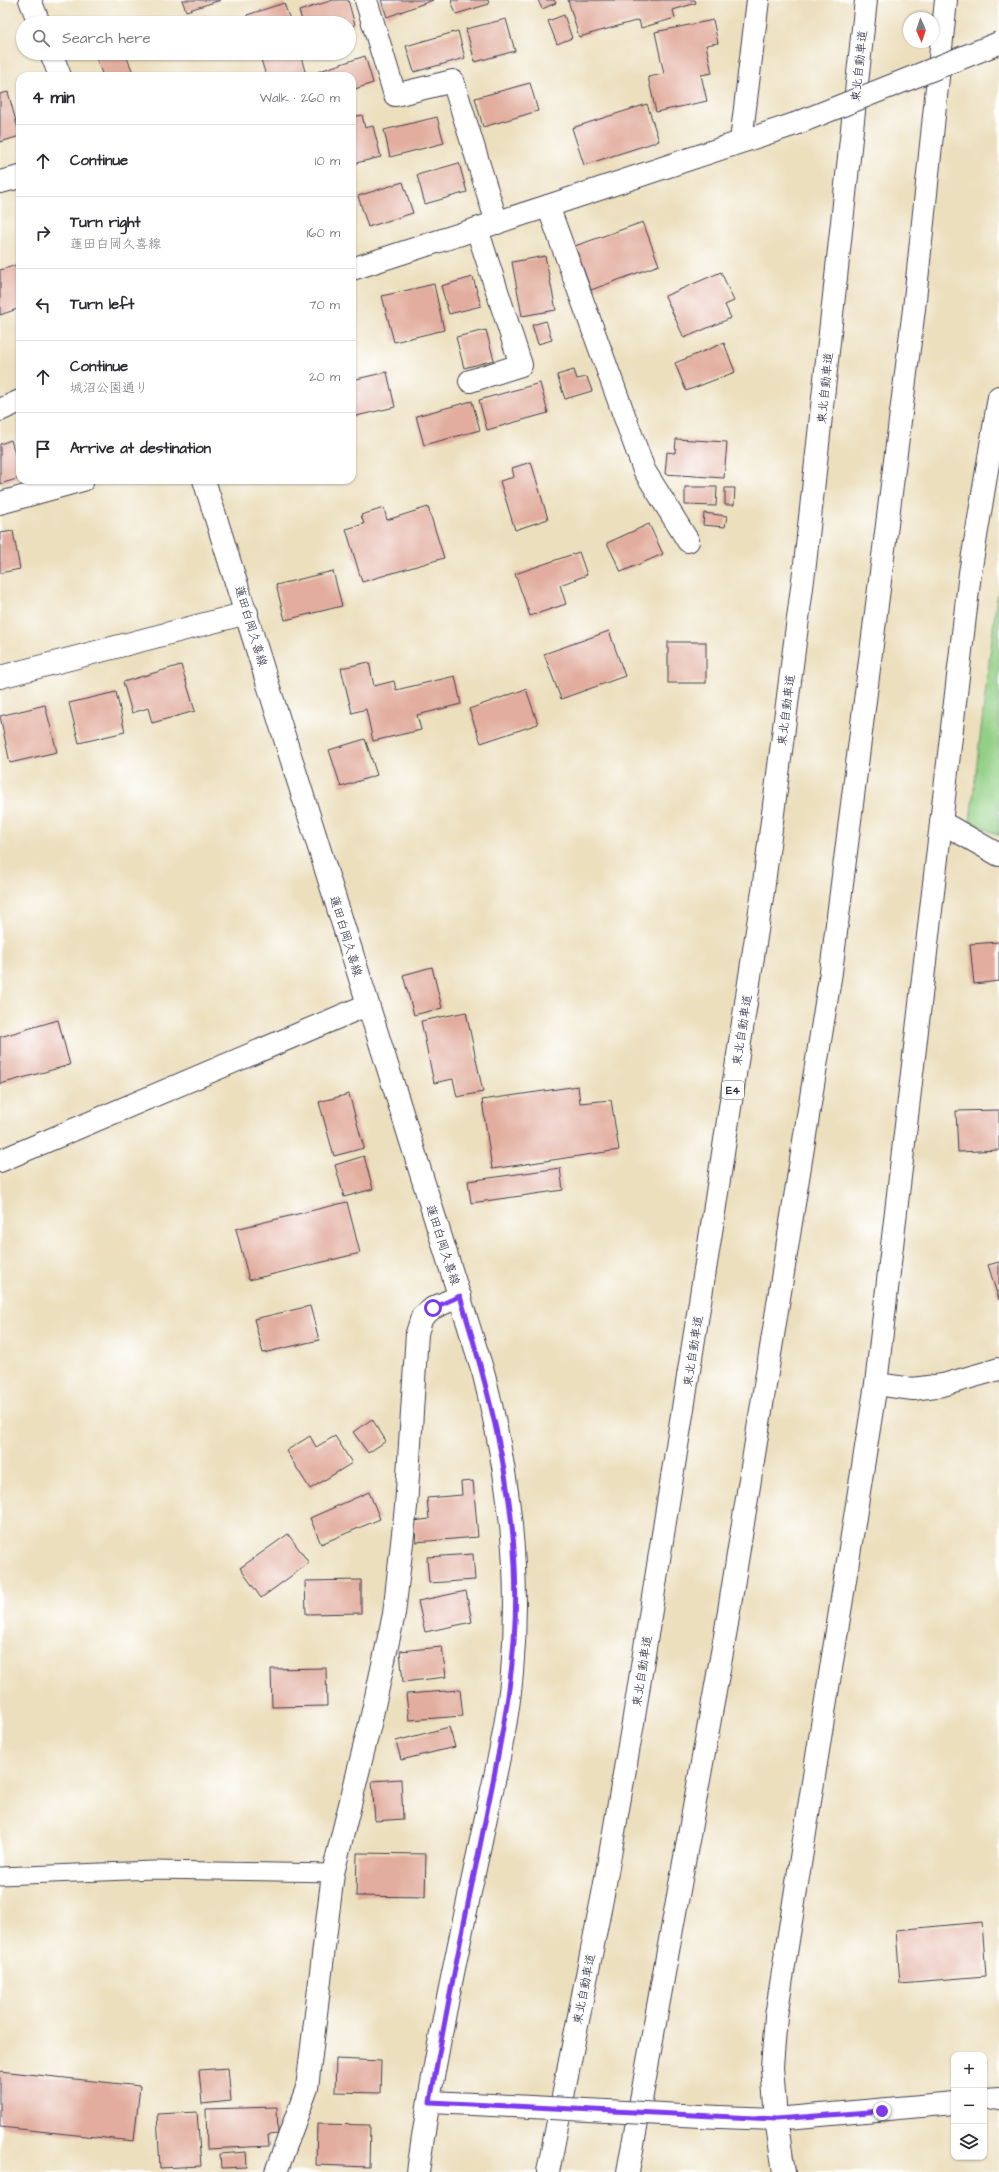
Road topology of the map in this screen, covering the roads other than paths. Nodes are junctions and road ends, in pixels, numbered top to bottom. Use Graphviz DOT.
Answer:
graph roads {
  1 [pos="30,0"];
  2 [pos="366,0"];
  3 [pos="758,0"];
  4 [pos="866,0"];
  5 [pos="946,0"];
  6 [pos="36,16"];
  7 [pos="999,44"];
  8 [pos="54,60"];
  9 [pos="58,72"];
  10 [pos="741,141"];
  11 [pos="16,178"];
  12 [pos="0,182"];
  13 [pos="548,206"];
  14 [pos="497,223"];
  15 [pos="477,229"];
  16 [pos="356,268"];
  17 [pos="470,381"];
  18 [pos="999,397"];
  19 [pos="16,403"];
  20 [pos="0,410"];
  21 [pos="68,484"];
  22 [pos="205,484"];
  23 [pos="0,502"];
  24 [pos="688,541"];
  25 [pos="247,613"];
  26 [pos="0,677"];
  27 [pos="941,822"];
  28 [pos="999,855"];
  29 [pos="367,1005"];
  30 [pos="0,1162"];
  31 [pos="460,1296"];
  32 [pos="999,1369"];
  33 [pos="876,1384"];
  34 [pos="333,1874"];
  35 [pos="0,1876"];
  36 [pos="999,2098"];
  37 [pos="987,2099"];
  38 [pos="430,2102"];
  39 [pos="951,2103"];
  40 [pos="776,2119"];
  41 [pos="276,2172"];
  42 [pos="418,2172"];
  43 [pos="548,2172"];
  44 [pos="628,2172"];
  45 [pos="784,2172"];
  1 -- 6 [label="main road"];
  2 -- 14 [label="main road"];
  3 -- 10 [label="main road"];
  4 -- 43 [label="main road, 東北自動車道 / E4"];
  5 -- 44 [label="main road"];
  7 -- 10 [label="main road, bridge"];
  8 -- 9 [label="main road"];
  10 -- 13 [label="main road"];
  11 -- 12 [label="main road"];
  13 -- 14 [label="main road"];
  13 -- 24 [label="main road"];
  14 -- 15 [label="main road"];
  15 -- 16 [label="main road"];
  15 -- 17 [label="main road"];
  18 -- 27 [label="main road"];
  19 -- 20 [label="main road"];
  21 -- 23 [label="main road"];
  22 -- 25 [label="main road, 蓮田白岡久喜線"];
  25 -- 26 [label="main road"];
  25 -- 29 [label="main road, 蓮田白岡久喜線"];
  27 -- 28 [label="main road"];
  27 -- 33 [label="main road"];
  29 -- 30 [label="main road"];
  29 -- 31 [label="main road, 蓮田白岡久喜線"];
  31 -- 34 [label="main road"];
  31 -- 38 [label="main road, 蓮田白岡久喜線"];
  32 -- 33 [label="main road"];
  33 -- 40 [label="main road"];
  34 -- 35 [label="lane"];
  34 -- 41 [label="main road"];
  36 -- 37 [label="main road"];
  38 -- 40 [label="main road, bridge"];
  38 -- 42 [label="main road, 蓮田白岡久喜線"];
  39 -- 40 [label="main road"];
  40 -- 45 [label="main road"];
}
